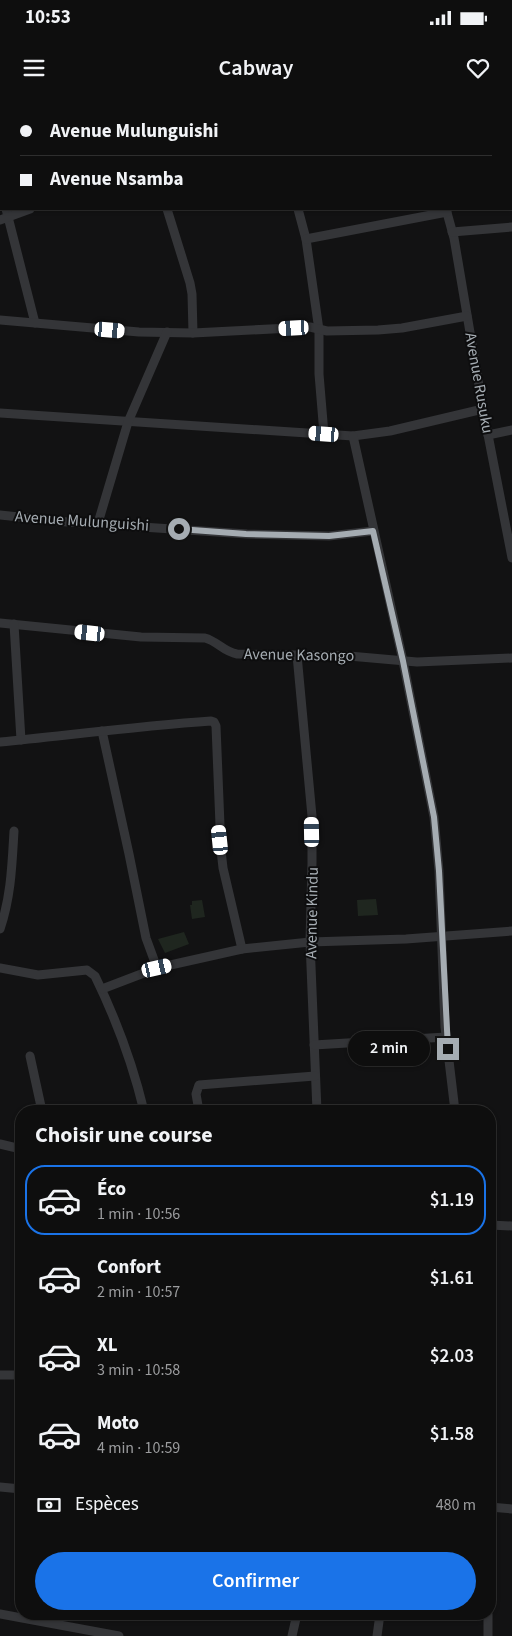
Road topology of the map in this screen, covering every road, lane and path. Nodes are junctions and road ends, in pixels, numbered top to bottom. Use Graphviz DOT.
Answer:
graph roads {
  1 [pos="26,210"];
  2 [pos="167,210"];
  3 [pos="298,210"];
  4 [pos="447,210"];
  5 [pos="5,215"];
  6 [pos="512,227"];
  7 [pos="452,232"];
  8 [pos="306,239"];
  9 [pos="467,316"];
  10 [pos="0,320"];
  11 [pos="35,323"];
  12 [pos="319,330"];
  13 [pos="167,332"];
  14 [pos="193,333"];
  15 [pos="483,409"];
  16 [pos="0,413"];
  17 [pos="128,422"];
  18 [pos="512,430"];
  19 [pos="324,434"];
  20 [pos="488,435"];
  21 [pos="353,436"];
  22 [pos="0,515"];
  23 [pos="98,523"];
  24 [pos="373,531"];
  25 [pos="512,558"];
  26 [pos="0,622"];
  27 [pos="14,624"];
  28 [pos="297,655"];
  29 [pos="512,658"];
  30 [pos="403,661"];
  31 [pos="102,731"];
  32 [pos="21,740"];
  33 [pos="0,742"];
  34 [pos="14,831"];
  35 [pos="0,929"];
  36 [pos="512,931"];
  37 [pos="442,937"];
  38 [pos="310,942"];
  39 [pos="242,949"];
  40 [pos="0,968"];
  41 [pos="157,968"];
  42 [pos="102,989"];
  43 [pos="446,1037"];
  44 [pos="314,1045"];
  45 [pos="30,1056"];
  46 [pos="315,1076"];
  47 [pos="41,1105"];
  48 [pos="143,1105"];
  49 [pos="198,1105"];
  50 [pos="317,1105"];
  51 [pos="454,1105"];
  52 [pos="0,1144"];
  53 [pos="15,1148"];
  54 [pos="496,1225"];
  55 [pos="512,1226"];
  56 [pos="0,1374"];
  57 [pos="15,1375"];
  58 [pos="0,1487"];
  59 [pos="15,1488"];
  60 [pos="496,1507"];
  61 [pos="512,1509"];
  62 [pos="0,1614"];
  63 [pos="15,1616"];
  64 [pos="41,1620"];
  65 [pos="296,1620"];
  66 [pos="379,1620"];
  67 [pos="488,1620"];
  68 [pos="119,1636"];
  69 [pos="292,1636"];
  70 [pos="377,1636"];
  71 [pos="488,1636"];
  1 -- 5 [label="street"];
  2 -- 14 [label="street"];
  3 -- 8 [label="street"];
  4 -- 7 [label="street, Avenue Rusuku"];
  4 -- 8 [label="street"];
  5 -- 11 [label="street"];
  6 -- 7 [label="street"];
  7 -- 9 [label="street, Avenue Rusuku"];
  8 -- 12 [label="street"];
  9 -- 12 [label="street"];
  9 -- 15 [label="street, Avenue Rusuku"];
  10 -- 11 [label="street"];
  11 -- 13 [label="street"];
  12 -- 14 [label="street"];
  12 -- 19 [label="street"];
  13 -- 14 [label="street"];
  13 -- 17 [label="street"];
  15 -- 20 [label="street, Avenue Rusuku"];
  15 -- 21 [label="street"];
  16 -- 17 [label="street"];
  17 -- 19 [label="street"];
  17 -- 23 [label="street"];
  18 -- 20 [label="street"];
  19 -- 21 [label="street"];
  20 -- 25 [label="street, Avenue Rusuku"];
  21 -- 24 [label="street"];
  22 -- 23 [label="street, Avenue Mulunguishi"];
  23 -- 24 [label="street, Avenue Mulunguishi"];
  24 -- 30 [label="street"];
  26 -- 27 [label="street, Avenue Kasongo"];
  27 -- 28 [label="street, Avenue Kasongo"];
  27 -- 32 [label="street"];
  28 -- 30 [label="street, Avenue Kasongo"];
  28 -- 38 [label="street, Avenue Kindu"];
  29 -- 30 [label="street, Avenue Kasongo"];
  30 -- 37 [label="street"];
  31 -- 32 [label="street"];
  31 -- 39 [label="street"];
  31 -- 41 [label="street"];
  32 -- 33 [label="street"];
  34 -- 35 [label="street"];
  36 -- 37 [label="street"];
  37 -- 38 [label="street"];
  37 -- 43 [label="street"];
  38 -- 39 [label="street"];
  38 -- 44 [label="street, Avenue Kindu"];
  39 -- 41 [label="street"];
  40 -- 42 [label="street"];
  41 -- 42 [label="street"];
  42 -- 48 [label="street"];
  43 -- 44 [label="street"];
  43 -- 51 [label="street"];
  44 -- 46 [label="street, Avenue Kindu"];
  45 -- 47 [label="street"];
  46 -- 49 [label="street"];
  46 -- 50 [label="street, Avenue Kindu"];
  52 -- 53 [label="street"];
  54 -- 55 [label="street"];
  56 -- 57 [label="street"];
  58 -- 59 [label="street"];
  60 -- 61 [label="street"];
  62 -- 63 [label="street"];
  64 -- 68 [label="street"];
  65 -- 69 [label="street"];
  66 -- 70 [label="street"];
  67 -- 71 [label="street"];
}
